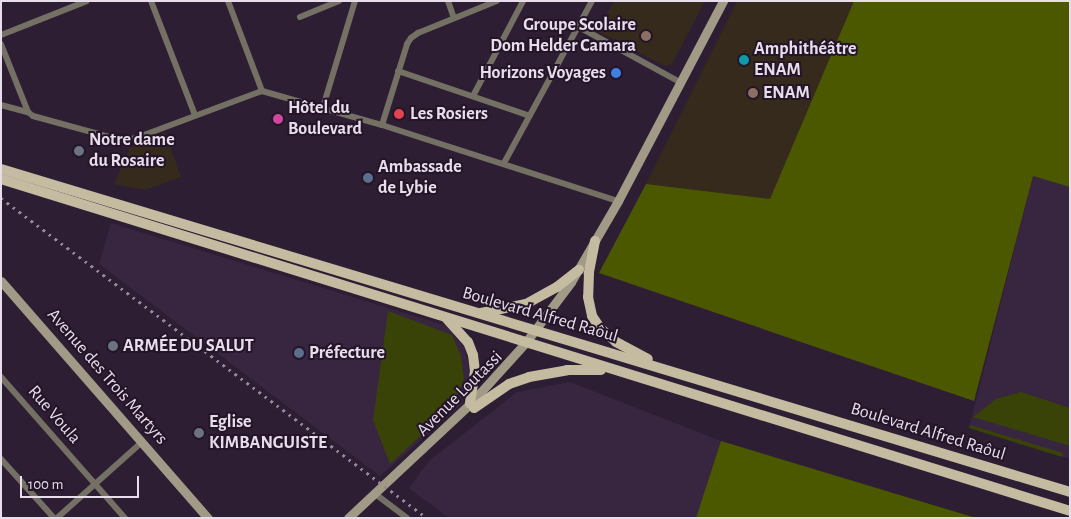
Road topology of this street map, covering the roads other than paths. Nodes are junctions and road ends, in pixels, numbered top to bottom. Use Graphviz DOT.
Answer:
graph roads {
  1 [pos="87,1"];
  2 [pos="151,1"];
  3 [pos="228,1"];
  4 [pos="339,1"];
  5 [pos="355,1"];
  6 [pos="448,1"];
  7 [pos="497,1"];
  8 [pos="523,1"];
  9 [pos="592,1"];
  10 [pos="723,1"];
  11 [pos="76,4"];
  12 [pos="300,17"];
  13 [pos="454,18"];
  14 [pos="579,27"];
  15 [pos="1,35"];
  16 [pos="1,44"];
  17 [pos="398,71"];
  18 [pos="680,82"];
  19 [pos="262,91"];
  20 [pos="473,96"];
  21 [pos="1,105"];
  22 [pos="323,107"];
  23 [pos="28,112"];
  24 [pos="195,115"];
  25 [pos="530,116"];
  26 [pos="382,125"];
  27 [pos="504,163"];
  28 [pos="1,169"];
  29 [pos="5,181"];
  30 [pos="618,201"];
  31 [pos="595,241"];
  32 [pos="579,270"];
  33 [pos="2,283"];
  34 [pos="478,314"];
  35 [pos="444,316"];
  36 [pos="538,331"];
  37 [pos="529,343"];
  38 [pos="667,369"];
  39 [pos="616,370"];
  40 [pos="1,377"];
  41 [pos="472,406"];
  42 [pos="142,442"];
  43 [pos="1,459"];
  44 [pos="95,484"];
  45 [pos="1070,492"];
  46 [pos="374,493"];
  47 [pos="1070,511"];
  48 [pos="55,518"];
  49 [pos="125,518"];
  50 [pos="208,518"];
  51 [pos="348,518"];
  52 [pos="407,518"];
  1 -- 11 [label="street"];
  2 -- 24 [label="street"];
  3 -- 19 [label="street"];
  4 -- 12 [label="street"];
  5 -- 22 [label="street"];
  6 -- 13 [label="street"];
  7 -- 13 [label="street"];
  8 -- 20 [label="street"];
  9 -- 14 [label="street"];
  10 -- 18 [label="main road, Avenue Loutassi"];
  11 -- 15 [label="street"];
  13 -- 17 [label="street"];
  14 -- 18 [label="street"];
  14 -- 25 [label="street"];
  16 -- 23 [label="street"];
  17 -- 20 [label="street"];
  17 -- 26 [label="street"];
  18 -- 30 [label="main road, Avenue Loutassi"];
  19 -- 22 [label="street"];
  19 -- 24 [label="street"];
  20 -- 25 [label="street"];
  21 -- 23 [label="street"];
  22 -- 26 [label="street"];
  23 -- 24 [label="street"];
  25 -- 27 [label="street"];
  26 -- 27 [label="street"];
  27 -- 30 [label="street"];
  28 -- 34 [label="main road, Boulevard Alfred Raôul"];
  29 -- 35 [label="main road, Boulevard Alfred Raôul"];
  30 -- 31 [label="main road, Avenue Loutassi"];
  31 -- 32 [label="main road, Avenue Loutassi"];
  31 -- 38 [label="main road"];
  32 -- 34 [label="main road"];
  32 -- 36 [label="main road, Avenue Loutassi"];
  33 -- 42 [label="main road, Avenue des Trois Martyrs"];
  34 -- 36 [label="main road, Boulevard Alfred Raôul"];
  35 -- 37 [label="main road, Boulevard Alfred Raôul"];
  35 -- 41 [label="main road"];
  36 -- 37 [label="main road, Avenue Loutassi"];
  36 -- 38 [label="main road, Boulevard Alfred Raôul"];
  37 -- 39 [label="main road, Boulevard Alfred Raôul"];
  37 -- 41 [label="main road, Avenue Loutassi"];
  38 -- 45 [label="main road, Boulevard Alfred Raôul"];
  39 -- 41 [label="main road"];
  39 -- 47 [label="main road, Boulevard Alfred Raôul"];
  40 -- 44 [label="street, Rue Voula"];
  41 -- 46 [label="main road, Avenue Loutassi"];
  42 -- 44 [label="street"];
  42 -- 50 [label="main road, Avenue des Trois Martyrs"];
  43 -- 48 [label="street"];
  44 -- 48 [label="street"];
  44 -- 49 [label="street, Rue Voula"];
  46 -- 51 [label="main road, Avenue Loutassi"];
  46 -- 52 [label="street"];
}
